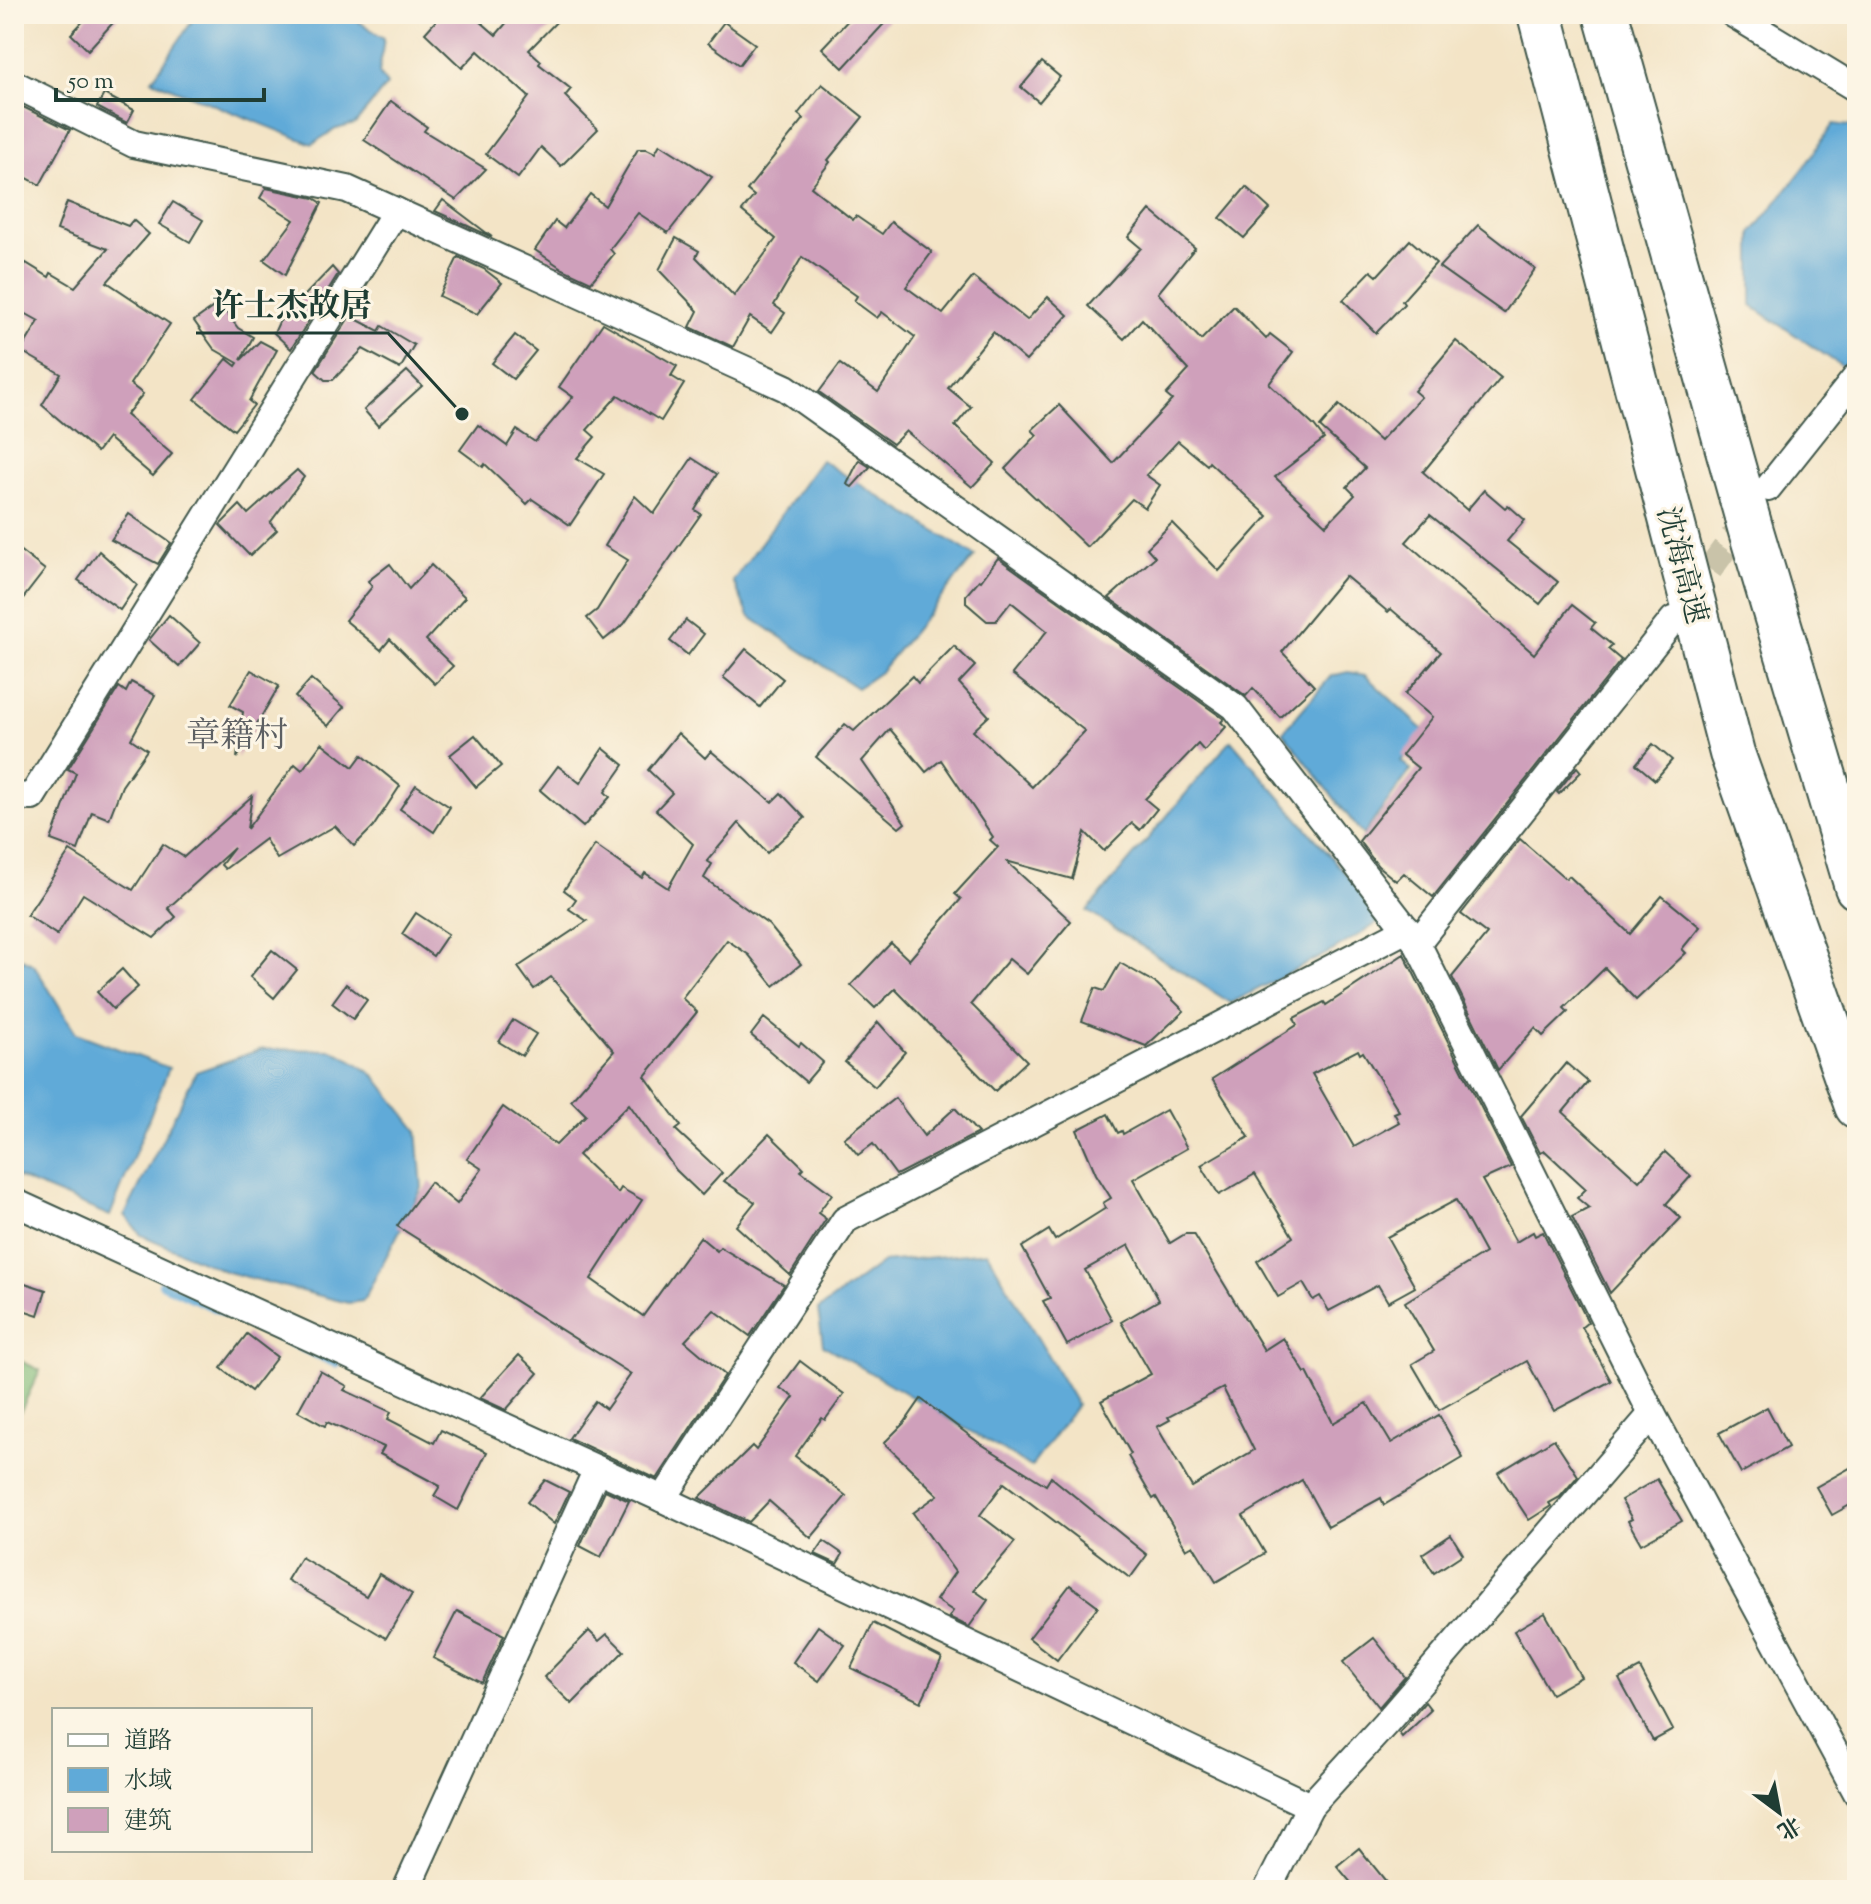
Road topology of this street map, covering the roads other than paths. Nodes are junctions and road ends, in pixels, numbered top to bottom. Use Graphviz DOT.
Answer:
graph roads {
  1 [pos="1540,14"];
  2 [pos="1606,14"];
  3 [pos="1733,14"];
  4 [pos="14,84"];
  5 [pos="1857,89"];
  6 [pos="396,211"];
  7 [pos="1857,376"];
  8 [pos="1768,488"];
  9 [pos="1673,620"];
  10 [pos="14,796"];
  11 [pos="1857,887"];
  12 [pos="1412,936"];
  13 [pos="1857,1106"];
  14 [pos="14,1202"];
  15 [pos="1652,1414"];
  16 [pos="597,1469"];
  17 [pos="663,1499"];
  18 [pos="1857,1793"];
  19 [pos="1310,1806"];
  20 [pos="406,1890"];
  21 [pos="1267,1890"];
  1 -- 13 [label="highway, 沈海高速"];
  2 -- 11 [label="highway"];
  3 -- 5 [label="street"];
  4 -- 6 [label="street"];
  6 -- 10 [label="street"];
  6 -- 12 [label="street"];
  7 -- 8 [label="street"];
  9 -- 12 [label="street"];
  12 -- 15 [label="street"];
  12 -- 17 [label="street"];
  14 -- 16 [label="street"];
  15 -- 18 [label="street"];
  15 -- 19 [label="street"];
  16 -- 17 [label="street"];
  16 -- 20 [label="street"];
  17 -- 19 [label="street"];
  19 -- 21 [label="street"];
}
